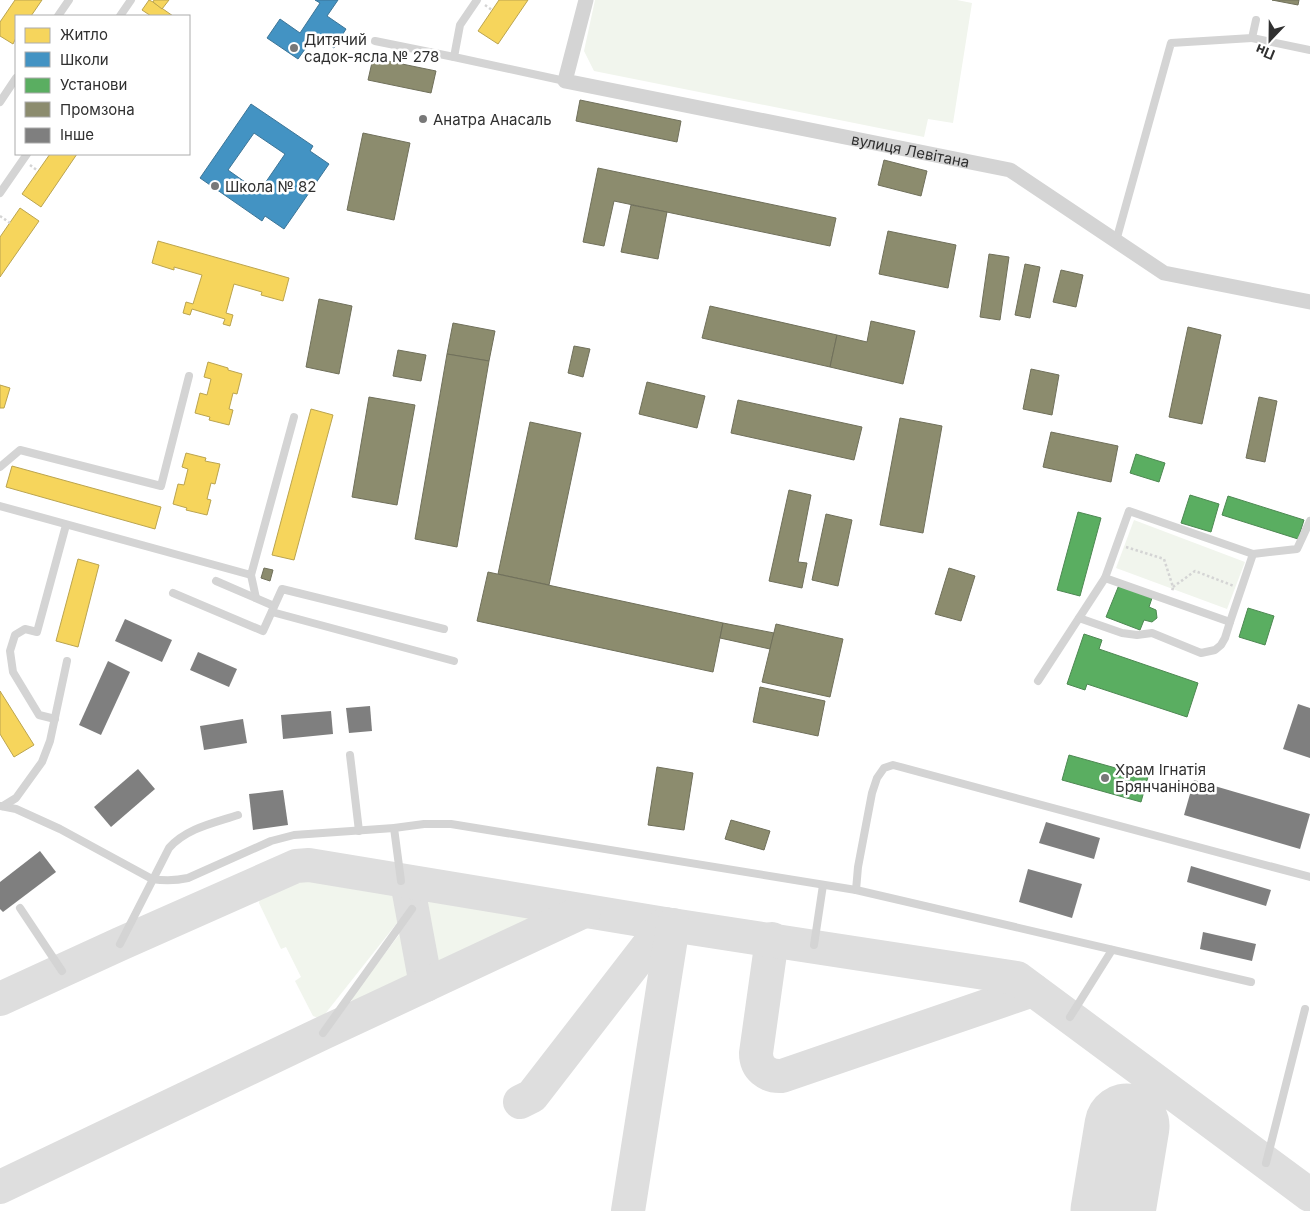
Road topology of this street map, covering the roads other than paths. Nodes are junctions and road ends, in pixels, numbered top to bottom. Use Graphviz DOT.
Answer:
graph roads {
  1 [pos="69,0"];
  2 [pos="131,0"];
  3 [pos="477,0"];
  4 [pos="586,0"];
  5 [pos="59,15"];
  6 [pos="121,15"];
  7 [pos="1256,20"];
  8 [pos="1252,38"];
  9 [pos="374,41"];
  10 [pos="1310,50"];
  11 [pos="454,57"];
  12 [pos="15,80"];
  13 [pos="565,81"];
  14 [pos="0,102"];
  15 [pos="26,155"];
  16 [pos="0,194"];
  17 [pos="1116,241"];
  18 [pos="1310,302"];
  19 [pos="189,376"];
  20 [pos="294,417"];
  21 [pos="0,467"];
  22 [pos="0,506"];
  23 [pos="1310,521"];
  24 [pos="66,524"];
  25 [pos="1253,554"];
  26 [pos="252,575"];
  27 [pos="1105,578"];
  28 [pos="216,581"];
  29 [pos="173,593"];
  30 [pos="256,598"];
  31 [pos="273,609"];
  32 [pos="1080,618"];
  33 [pos="1230,622"];
  34 [pos="444,629"];
  35 [pos="67,661"];
  36 [pos="454,661"];
  37 [pos="1038,682"];
  38 [pos="55,719"];
  39 [pos="350,755"];
  40 [pos="1,806"];
  41 [pos="238,815"];
  42 [pos="394,828"];
  43 [pos="359,831"];
  44 [pos="1310,877"];
  45 [pos="152,880"];
  46 [pos="401,881"];
  47 [pos="823,884"];
  48 [pos="856,890"];
  49 [pos="20,908"];
  50 [pos="412,909"];
  51 [pos="120,944"];
  52 [pos="814,946"];
  53 [pos="1112,950"];
  54 [pos="62,971"];
  55 [pos="1251,982"];
  56 [pos="1305,1008"];
  57 [pos="1070,1017"];
  58 [pos="323,1033"];
  59 [pos="1266,1162"];
  1 -- 5 [label="lane"];
  2 -- 6 [label="lane"];
  3 -- 11 [label="lane"];
  4 -- 13 [label="street"];
  7 -- 8 [label="lane"];
  8 -- 10 [label="lane"];
  8 -- 17 [label="lane"];
  9 -- 11 [label="lane"];
  11 -- 13 [label="lane"];
  12 -- 14 [label="lane"];
  13 -- 17 [label="street, вулиця Левітана"];
  15 -- 16 [label="lane"];
  17 -- 18 [label="street, вулиця Левітана"];
  19 -- 21 [label="lane"];
  20 -- 26 [label="lane"];
  22 -- 24 [label="lane"];
  23 -- 25 [label="lane"];
  24 -- 26 [label="lane"];
  24 -- 38 [label="lane"];
  25 -- 27 [label="lane"];
  25 -- 33 [label="lane"];
  26 -- 30 [label="lane"];
  27 -- 32 [label="lane"];
  27 -- 33 [label="lane"];
  28 -- 30 [label="lane"];
  29 -- 31 [label="lane"];
  30 -- 31 [label="lane"];
  31 -- 34 [label="lane"];
  31 -- 36 [label="lane"];
  32 -- 33 [label="lane"];
  32 -- 37 [label="lane"];
  35 -- 38 [label="lane"];
  38 -- 40 [label="lane"];
  39 -- 43 [label="lane"];
  40 -- 45 [label="lane"];
  41 -- 45 [label="lane"];
  42 -- 43 [label="lane"];
  42 -- 46 [label="lane"];
  42 -- 47 [label="lane"];
  43 -- 45 [label="lane"];
  44 -- 48 [label="lane"];
  45 -- 51 [label="lane"];
  47 -- 48 [label="lane"];
  47 -- 52 [label="lane"];
  48 -- 53 [label="lane"];
  49 -- 54 [label="lane"];
  50 -- 58 [label="lane"];
  53 -- 55 [label="lane"];
  53 -- 57 [label="lane"];
  56 -- 59 [label="lane"];
}
